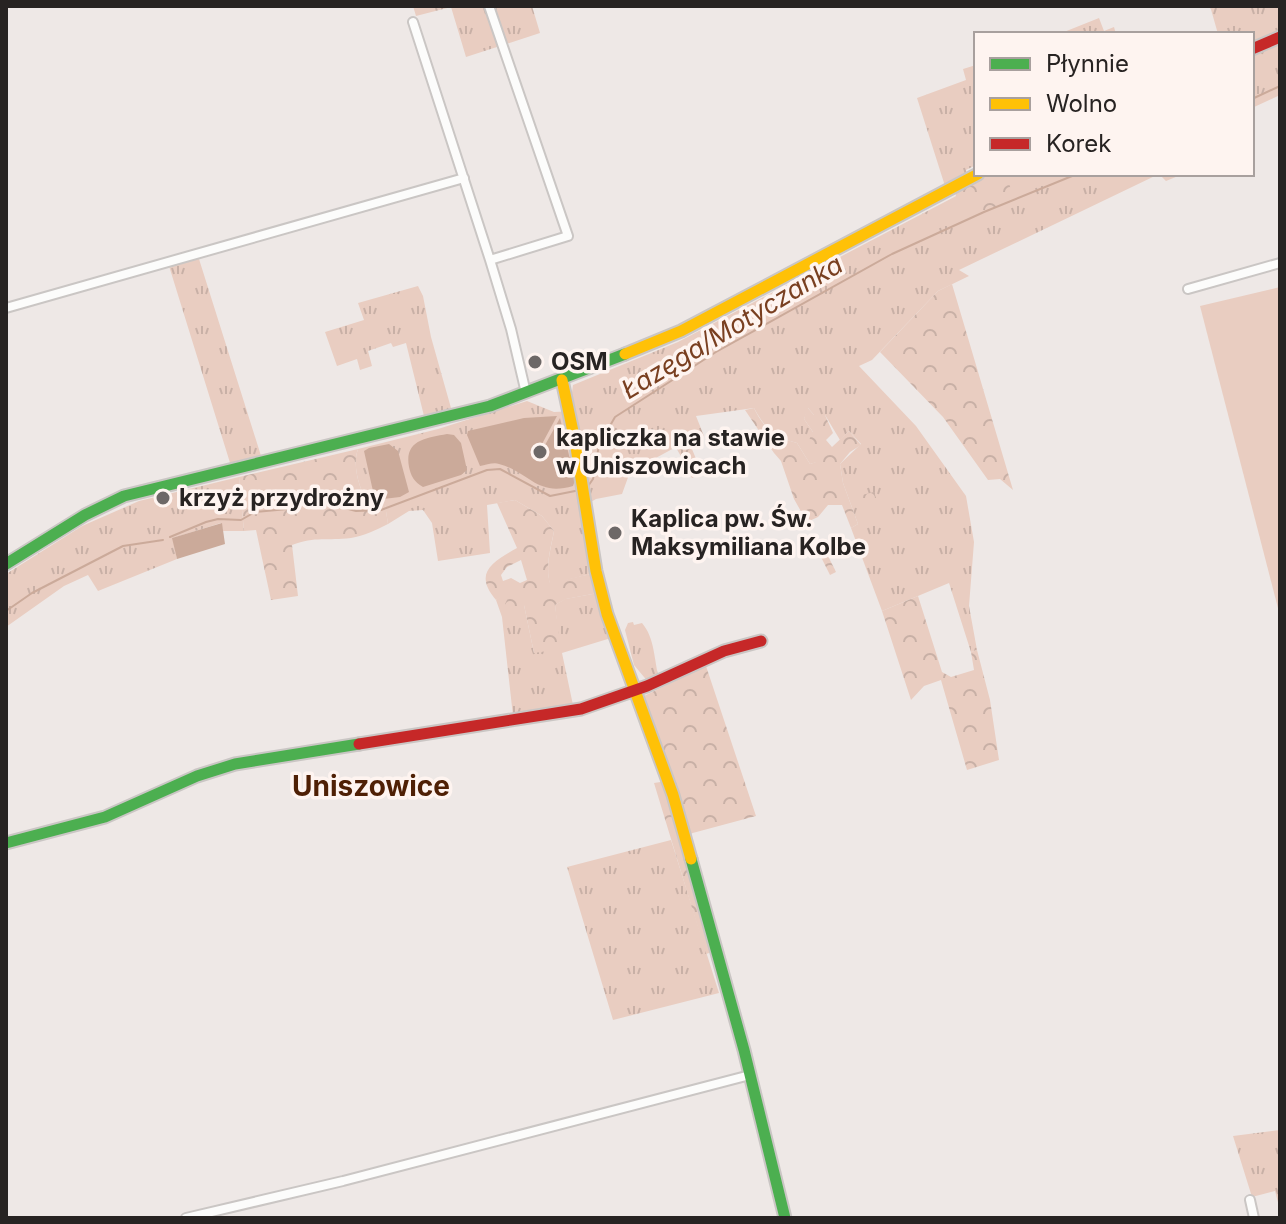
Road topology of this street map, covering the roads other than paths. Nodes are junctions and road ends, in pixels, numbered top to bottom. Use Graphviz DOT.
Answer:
graph roads {
  1 [pos="489,6"];
  2 [pos="413,22"];
  3 [pos="1280,37"];
  4 [pos="1254,48"];
  5 [pos="974,176"];
  6 [pos="464,178"];
  7 [pos="490,260"];
  8 [pos="1280,263"];
  9 [pos="1188,289"];
  10 [pos="6,308"];
  11 [pos="562,380"];
  12 [pos="526,393"];
  13 [pos="6,564"];
  14 [pos="761,641"];
  15 [pos="635,689"];
  16 [pos="6,843"];
  17 [pos="750,1075"];
  18 [pos="1250,1200"];
  19 [pos="186,1218"];
  20 [pos="785,1218"];
  21 [pos="1254,1218"];
  1 -- 7 [label="street"];
  2 -- 6 [label="street"];
  3 -- 4 [label="street"];
  5 -- 11 [label="street"];
  6 -- 7 [label="street"];
  6 -- 10 [label="street"];
  7 -- 12 [label="street"];
  8 -- 9 [label="street"];
  11 -- 12 [label="street"];
  11 -- 15 [label="street"];
  12 -- 13 [label="street"];
  14 -- 15 [label="street"];
  15 -- 16 [label="street"];
  15 -- 17 [label="street"];
  17 -- 19 [label="street"];
  17 -- 20 [label="street"];
  18 -- 21 [label="street"];
}
